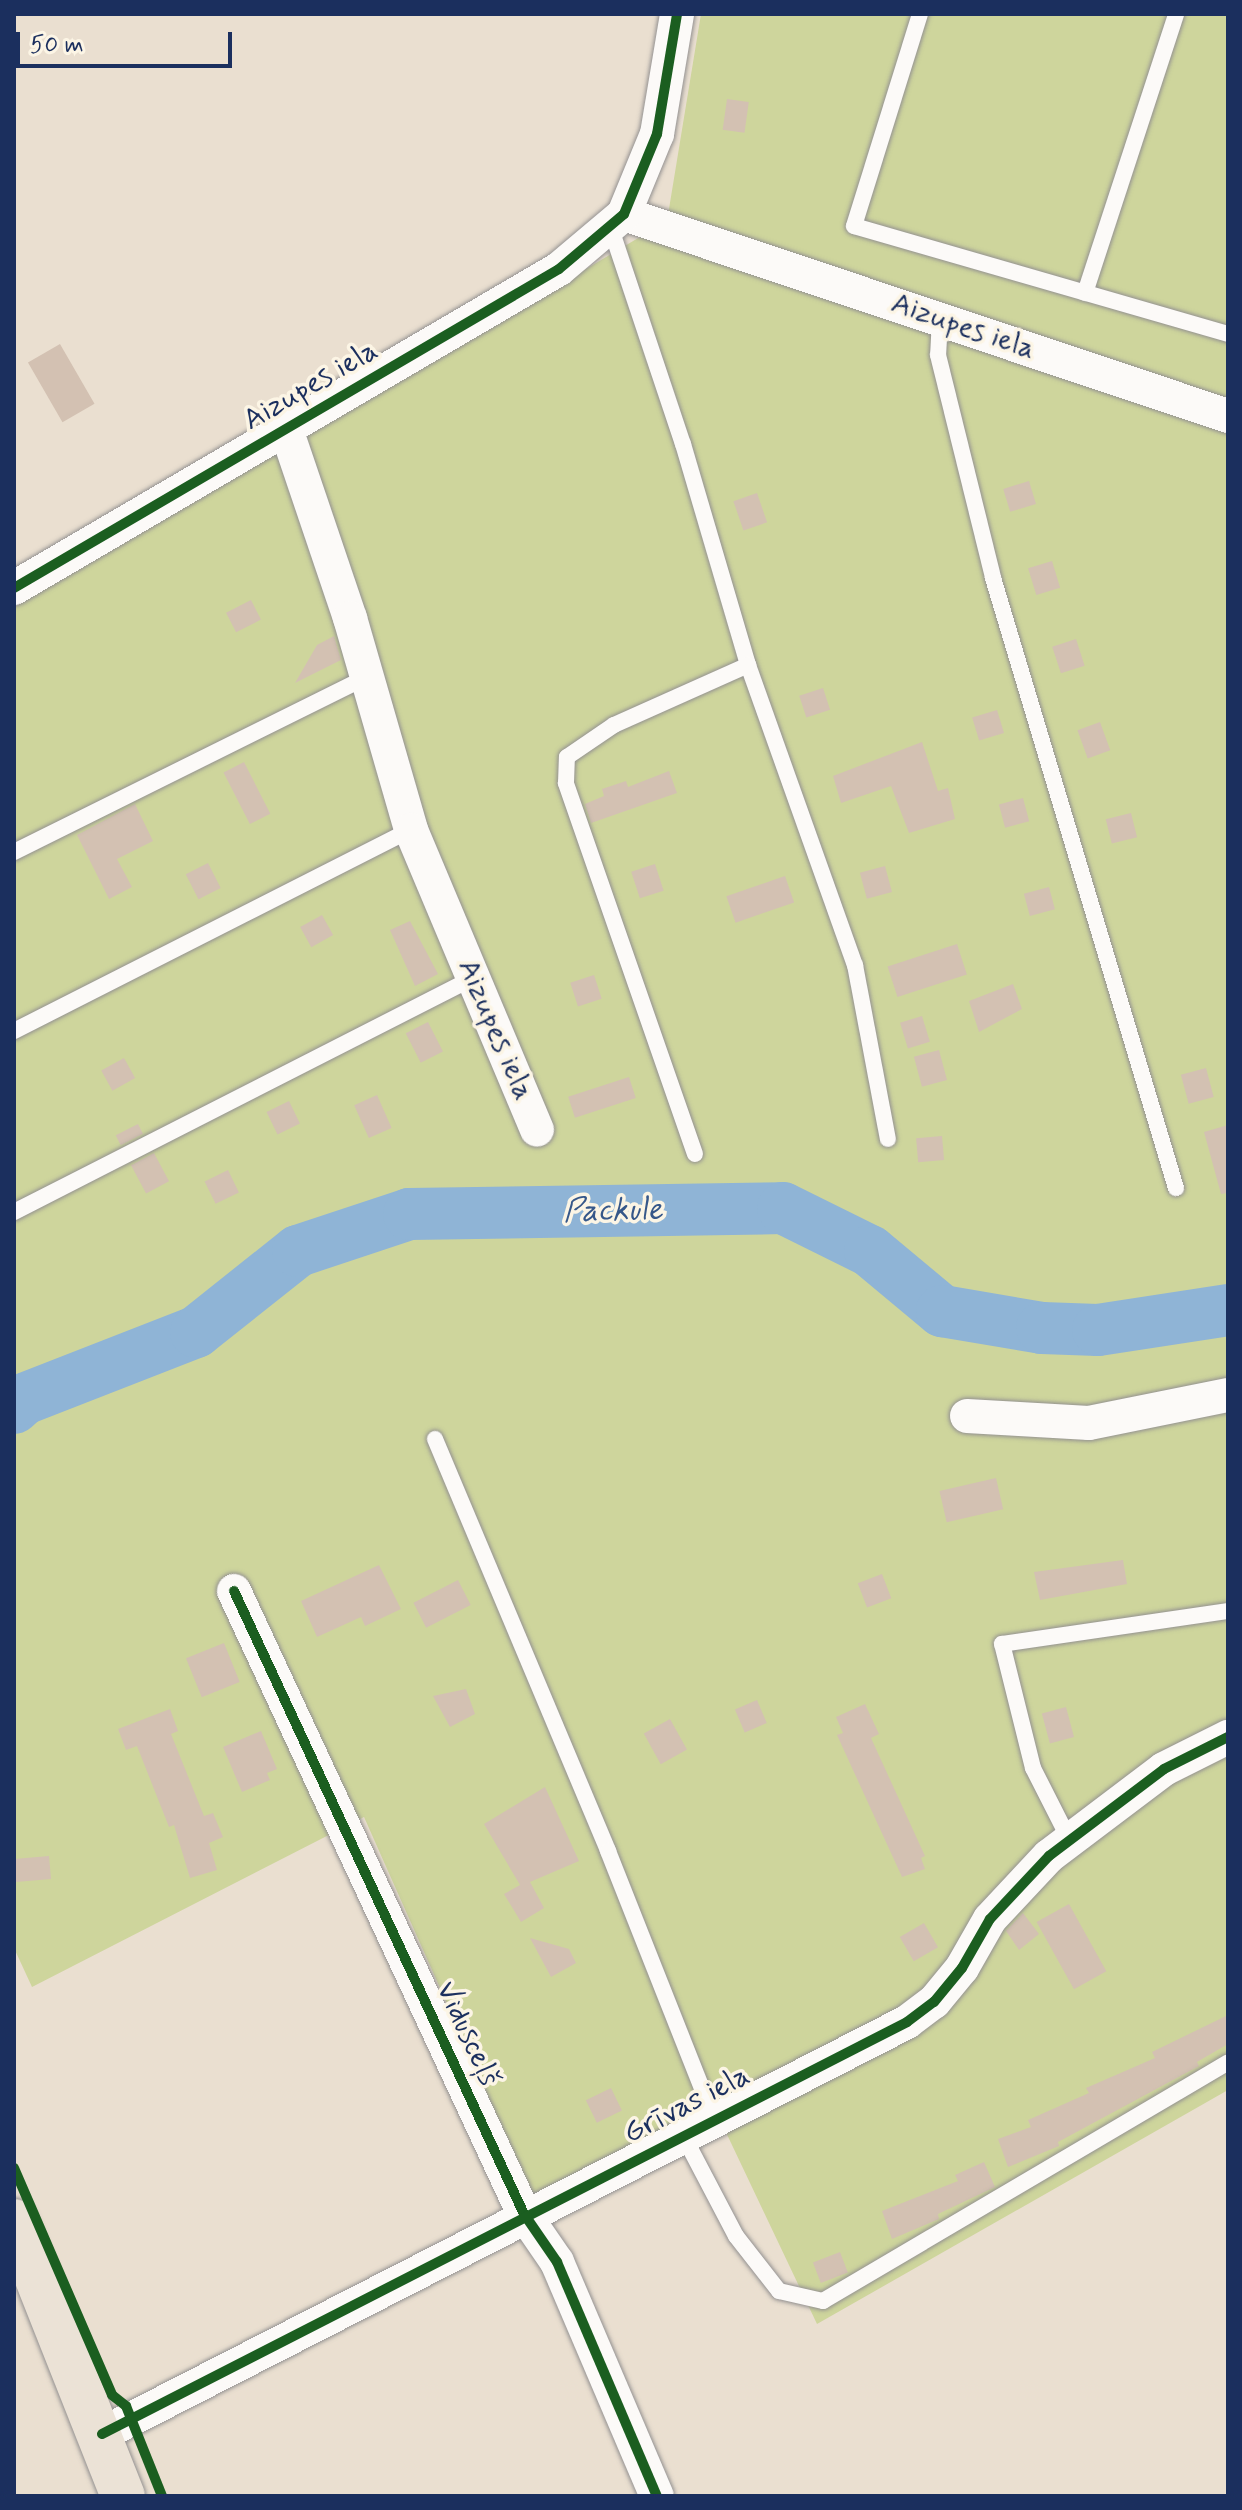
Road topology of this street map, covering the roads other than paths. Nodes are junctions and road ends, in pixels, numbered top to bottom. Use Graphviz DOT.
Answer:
graph roads {
  1 [pos="677,14"];
  2 [pos="920,14"];
  3 [pos="1176,14"];
  4 [pos="617,220"];
  5 [pos="1085,293"];
  6 [pos="940,319"];
  7 [pos="1228,334"];
  8 [pos="1228,416"];
  9 [pos="286,429"];
  10 [pos="14,588"];
  11 [pos="748,665"];
  12 [pos="367,677"];
  13 [pos="411,830"];
  14 [pos="14,852"];
  15 [pos="473,978"];
  16 [pos="14,1031"];
  17 [pos="537,1130"];
  18 [pos="888,1139"];
  19 [pos="695,1154"];
  20 [pos="1176,1188"];
  21 [pos="14,1212"];
  22 [pos="1228,1395"];
  23 [pos="967,1416"];
  24 [pos="435,1439"];
  25 [pos="234,1591"];
  26 [pos="1228,1611"];
  27 [pos="1228,1737"];
  28 [pos="1070,1841"];
  29 [pos="1228,2062"];
  30 [pos="714,2119"];
  31 [pos="683,2135"];
  32 [pos="524,2214"];
  33 [pos="14,2221"];
  34 [pos="102,2434"];
  35 [pos="123,2496"];
  36 [pos="657,2496"];
  1 -- 4 [label="street"];
  2 -- 5 [label="lane"];
  3 -- 5 [label="lane"];
  4 -- 6 [label="street, Aizupes iela"];
  4 -- 9 [label="street, Aizupes iela"];
  4 -- 11 [label="lane"];
  5 -- 7 [label="lane"];
  6 -- 8 [label="street, Aizupes iela"];
  6 -- 20 [label="lane"];
  9 -- 10 [label="street, Aizupes iela"];
  9 -- 12 [label="street, Aizupes iela"];
  11 -- 18 [label="lane"];
  11 -- 19 [label="lane"];
  12 -- 13 [label="street, Aizupes iela"];
  12 -- 14 [label="lane"];
  13 -- 15 [label="street, Aizupes iela"];
  13 -- 16 [label="lane"];
  15 -- 17 [label="street, Aizupes iela"];
  15 -- 21 [label="lane"];
  22 -- 23 [label="street"];
  24 -- 30 [label="lane"];
  25 -- 32 [label="street, Vidusceļš"];
  26 -- 28 [label="lane"];
  27 -- 28 [label="street, Grīvas iela"];
  28 -- 30 [label="street, Grīvas iela"];
  29 -- 31 [label="lane"];
  30 -- 31 [label="street, Grīvas iela"];
  31 -- 32 [label="street, Grīvas iela"];
  32 -- 34 [label="street, Grīvas iela"];
  32 -- 36 [label="street, Vidusceļš"];
  33 -- 34 [label="main road"];
  34 -- 35 [label="main road"];
}
